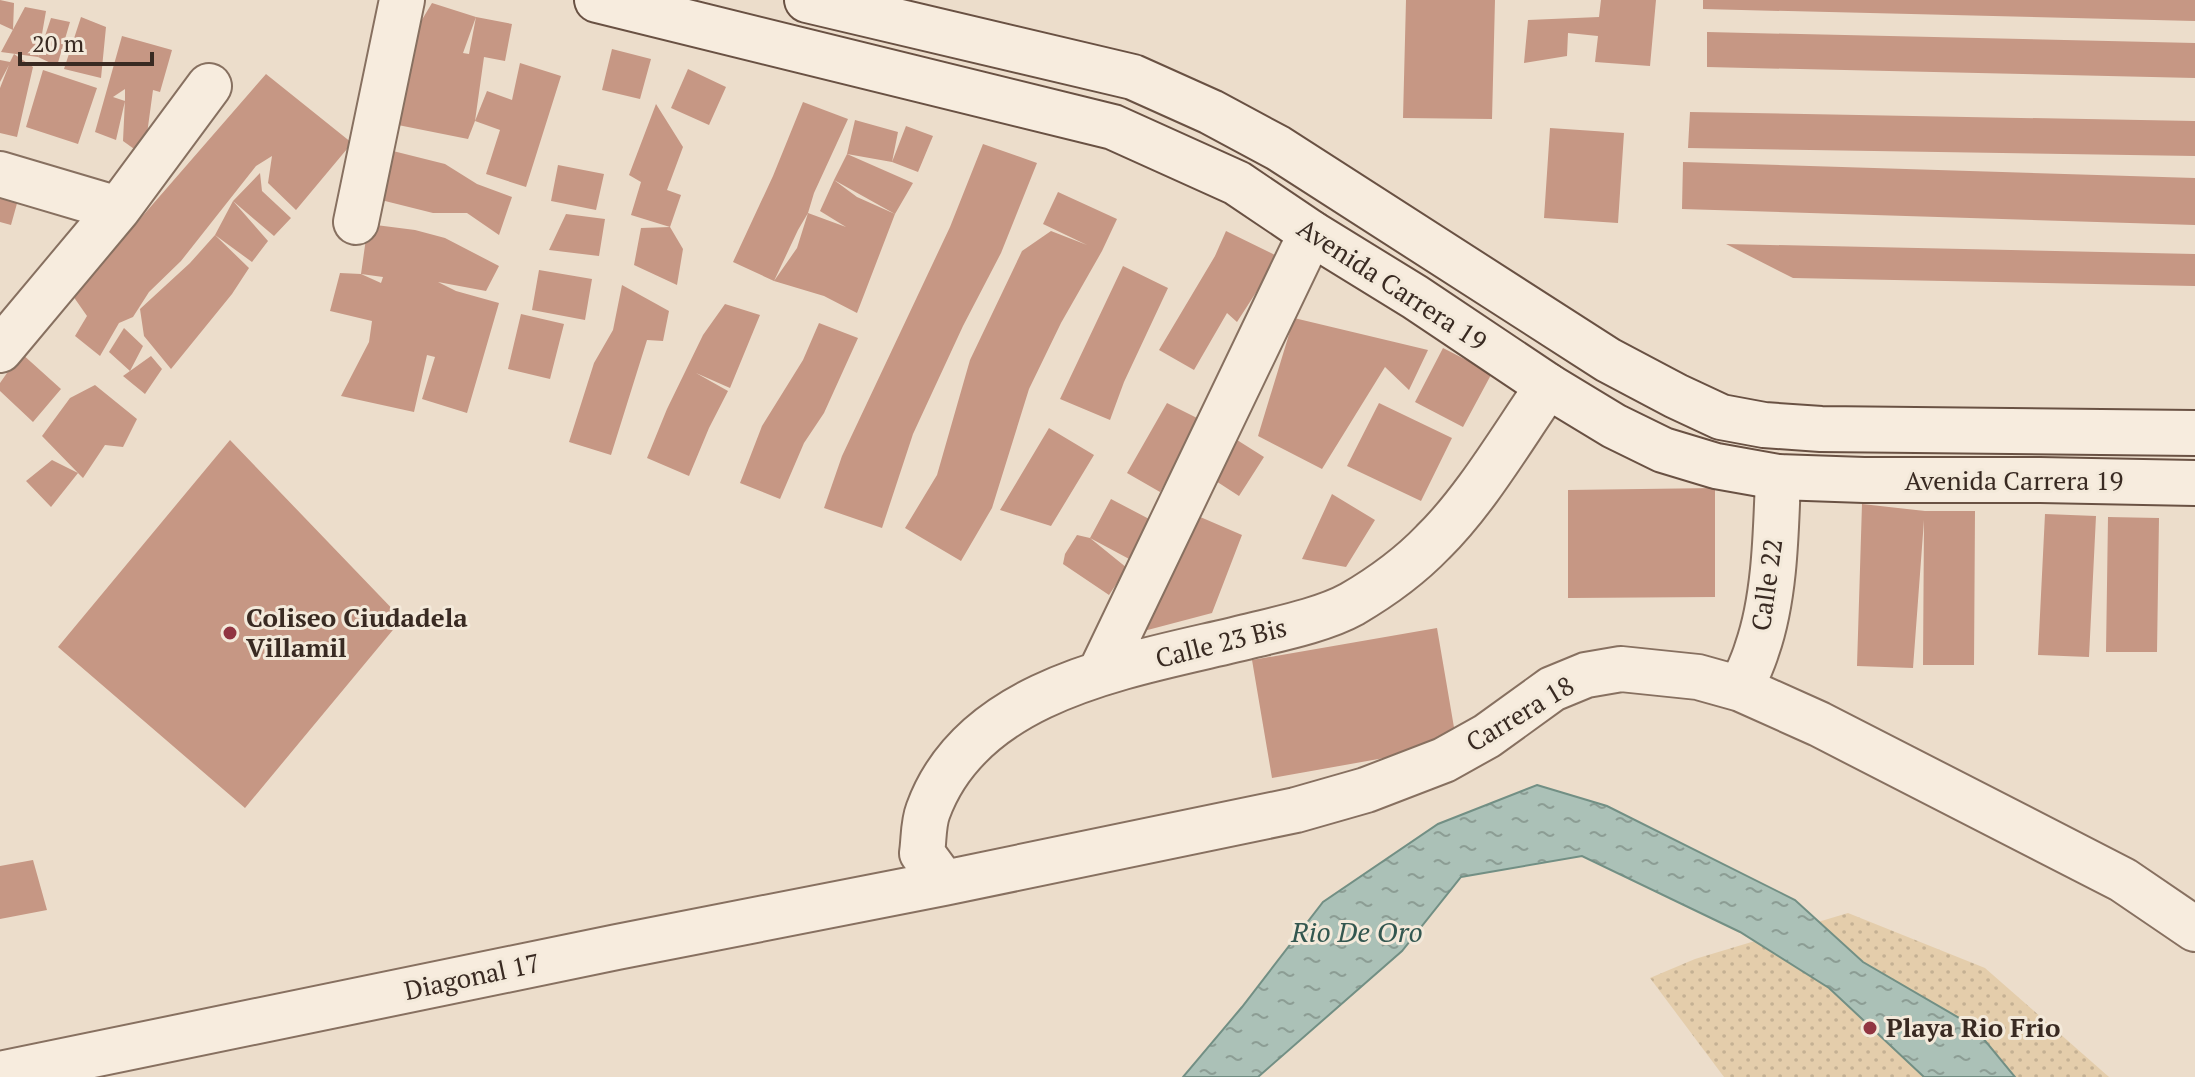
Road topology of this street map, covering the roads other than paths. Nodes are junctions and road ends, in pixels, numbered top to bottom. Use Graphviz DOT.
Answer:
graph roads {
  1 [pos="402,0"];
  2 [pos="597,0"];
  3 [pos="807,0"];
  4 [pos="209,86"];
  5 [pos="0,174"];
  6 [pos="118,209"];
  7 [pos="356,222"];
  8 [pos="1311,233"];
  9 [pos="15,310"];
  10 [pos="0,350"];
  11 [pos="1548,386"];
  12 [pos="2195,433"];
  13 [pos="1778,477"];
  14 [pos="2195,483"];
  15 [pos="1100,673"];
  16 [pos="1741,689"];
  17 [pos="944,883"];
  18 [pos="2195,929"];
  19 [pos="0,1074"];
  1 -- 7 [label="street"];
  2 -- 8 [label="street, Avenida Carrera 19"];
  3 -- 12 [label="street, Avenida Carrera 19"];
  4 -- 6 [label="street"];
  5 -- 6 [label="street"];
  6 -- 9 [label="street"];
  8 -- 11 [label="street, Avenida Carrera 19"];
  8 -- 15 [label="street"];
  9 -- 10 [label="street"];
  11 -- 13 [label="street, Avenida Carrera 19"];
  11 -- 15 [label="street, Calle 23 Bis"];
  13 -- 14 [label="street, Avenida Carrera 19"];
  13 -- 16 [label="street, Calle 22"];
  15 -- 17 [label="street, Calle 23 Bis"];
  16 -- 17 [label="street, Carrera 18"];
  16 -- 18 [label="street, Carrera 18"];
  17 -- 19 [label="street, Diagonal 17"];
}
